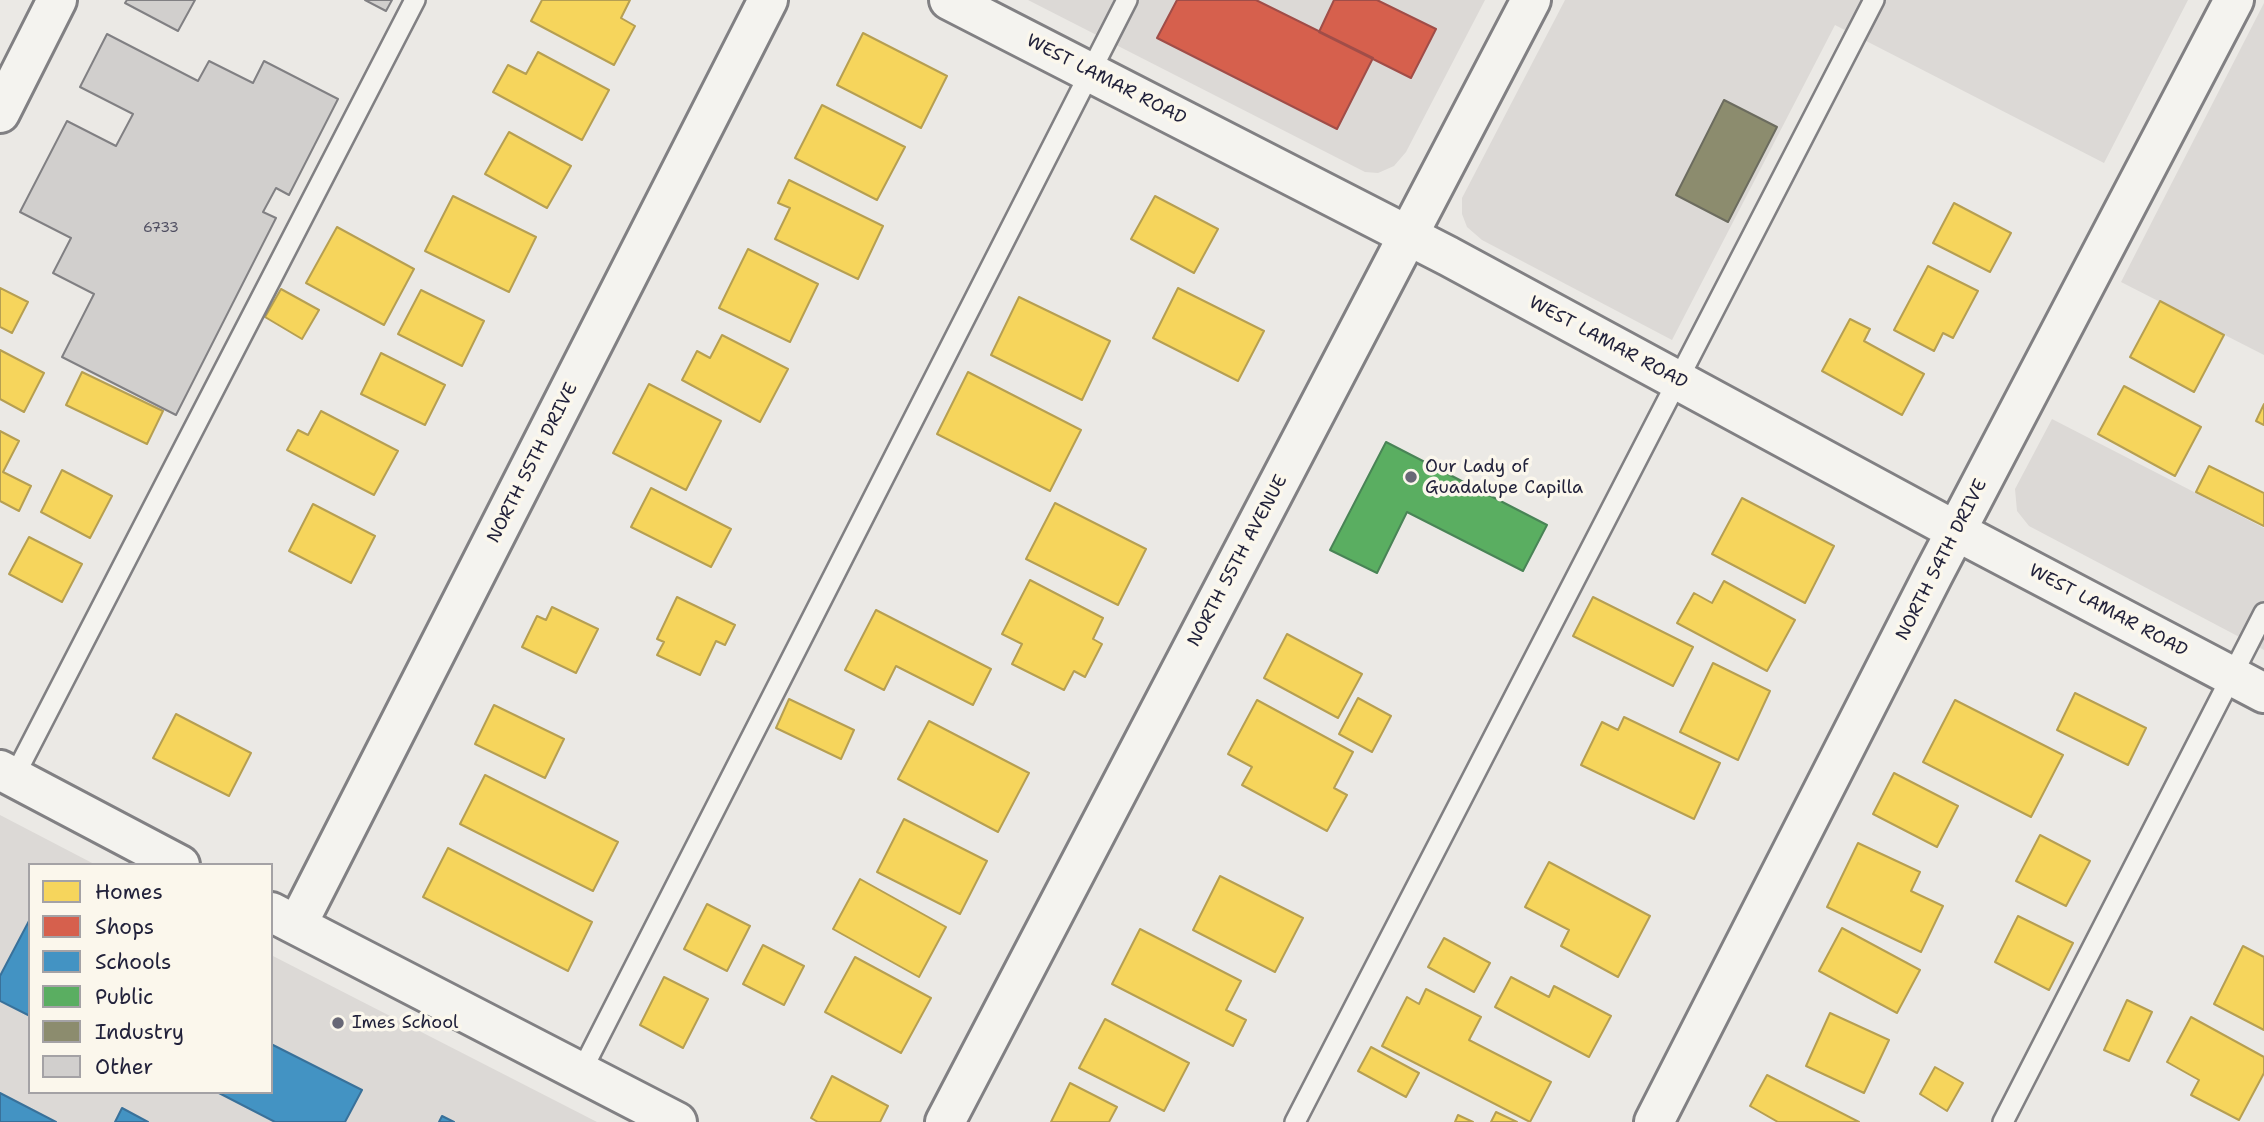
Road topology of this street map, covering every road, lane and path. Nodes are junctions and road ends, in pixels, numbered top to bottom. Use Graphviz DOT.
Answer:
graph roads {
  1 [pos="57,0"];
  2 [pos="415,0"];
  3 [pos="768,0"];
  4 [pos="949,0"];
  5 [pos="1127,0"];
  6 [pos="1531,0"];
  7 [pos="1874,0"];
  8 [pos="2234,0"];
  9 [pos="1090,71"];
  10 [pos="0,113"];
  11 [pos="1409,236"];
  12 [pos="1678,380"];
  13 [pos="1956,531"];
  14 [pos="2264,613"];
  15 [pos="2248,684"];
  16 [pos="7,774"];
  17 [pos="176,863"];
  18 [pos="284,919"];
  19 [pos="580,1072"];
  20 [pos="677,1122"];
  21 [pos="945,1122"];
  22 [pos="1295,1122"];
  23 [pos="1654,1122"];
  24 [pos="2003,1122"];
  1 -- 10 [label="street"];
  2 -- 16 [label="lane"];
  3 -- 18 [label="street, NORTH 55TH DRIVE"];
  4 -- 9 [label="street, WEST LAMAR ROAD"];
  5 -- 9 [label="lane"];
  6 -- 11 [label="street, NORTH 55TH AVENUE"];
  7 -- 12 [label="lane"];
  8 -- 13 [label="street, NORTH 54TH DRIVE"];
  9 -- 11 [label="street, WEST LAMAR ROAD"];
  9 -- 19 [label="lane"];
  11 -- 12 [label="street, WEST LAMAR ROAD"];
  11 -- 21 [label="street, NORTH 55TH AVENUE"];
  12 -- 13 [label="street, WEST LAMAR ROAD"];
  12 -- 22 [label="lane"];
  13 -- 15 [label="street, WEST LAMAR ROAD"];
  13 -- 23 [label="street, NORTH 54TH DRIVE"];
  14 -- 15 [label="lane"];
  15 -- 24 [label="lane"];
  16 -- 17 [label="street"];
  18 -- 19 [label="street"];
  19 -- 20 [label="street"];
}
